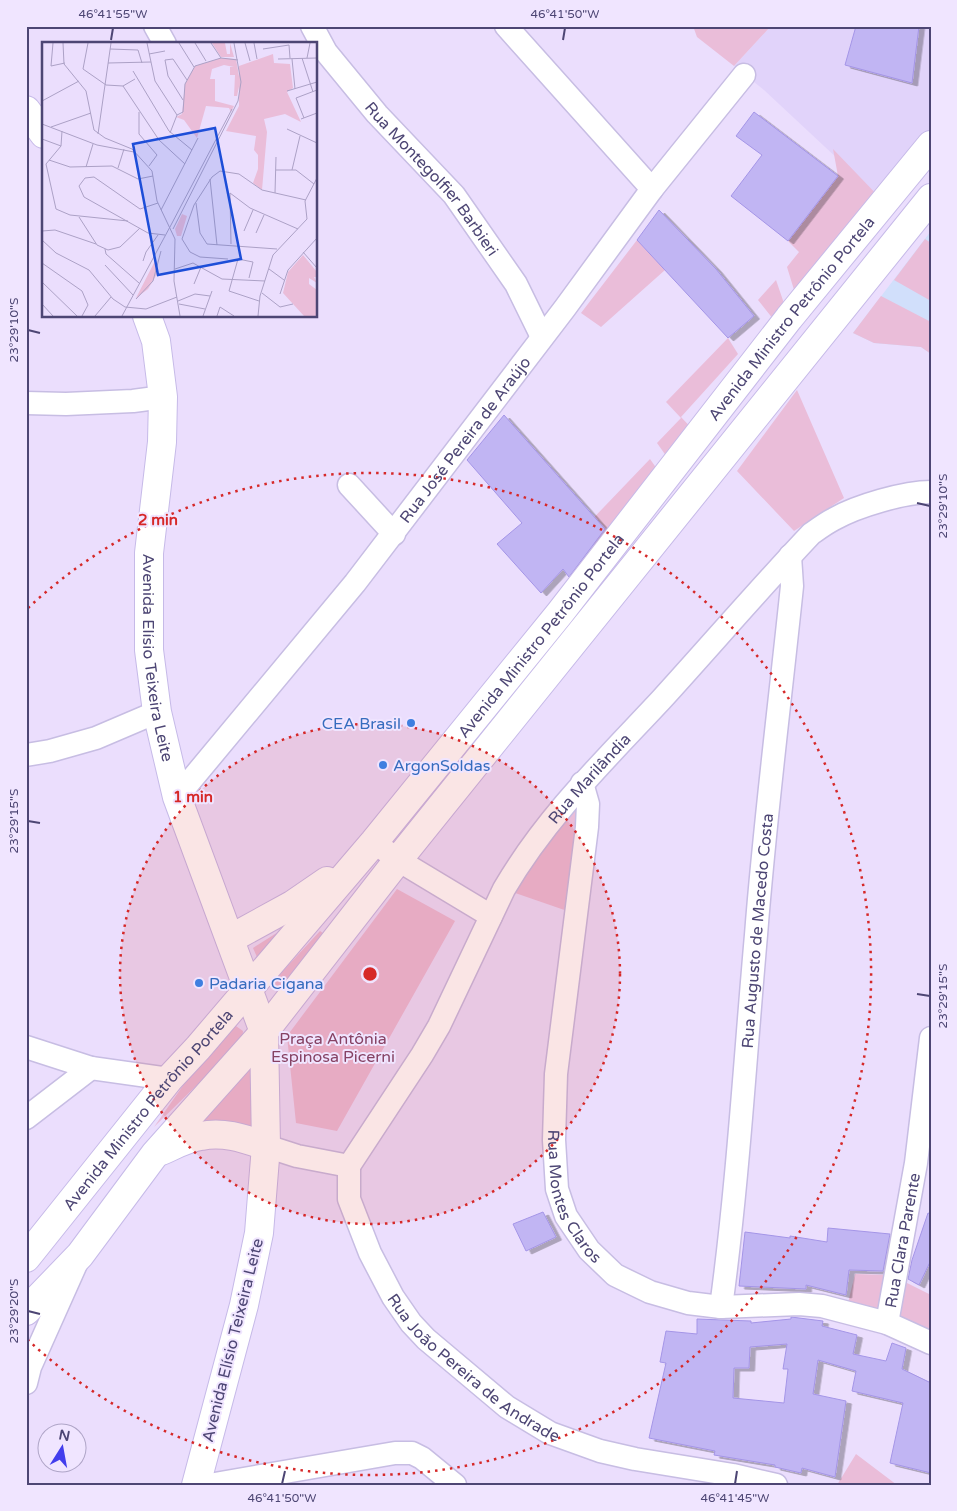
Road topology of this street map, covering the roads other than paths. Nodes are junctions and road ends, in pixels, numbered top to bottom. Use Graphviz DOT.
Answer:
graph roads {
  1 [pos="155,26"];
  2 [pos="312,26"];
  3 [pos="506,26"];
  4 [pos="164,42"];
  5 [pos="744,75"];
  6 [pos="26,110"];
  7 [pos="42,131"];
  8 [pos="931,145"];
  9 [pos="652,189"];
  10 [pos="931,198"];
  11 [pos="149,318"];
  12 [pos="542,337"];
  13 [pos="163,397"];
  14 [pos="26,403"];
  15 [pos="348,485"];
  16 [pos="931,492"];
  17 [pos="394,534"];
  18 [pos="790,556"];
  19 [pos="157,712"];
  20 [pos="26,755"];
  21 [pos="582,783"];
  22 [pos="178,797"];
  23 [pos="366,852"];
  24 [pos="398,860"];
  25 [pos="491,916"];
  26 [pos="230,939"];
  27 [pos="248,989"];
  28 [pos="264,1032"];
  29 [pos="931,1038"];
  30 [pos="26,1048"];
  31 [pos="91,1068"];
  32 [pos="169,1079"];
  33 [pos="26,1118"];
  34 [pos="266,1146"];
  35 [pos="155,1154"];
  36 [pos="349,1166"];
  37 [pos="80,1255"];
  38 [pos="26,1258"];
  39 [pos="721,1307"];
  40 [pos="26,1311"];
  41 [pos="887,1323"];
  42 [pos="931,1343"];
  43 [pos="27,1371"];
  44 [pos="196,1485"];
  45 [pos="209,1485"];
  46 [pos="455,1485"];
  47 [pos="776,1485"];
  1 -- 4 [label="street"];
  2 -- 12 [label="street, Rua Montegolfier Barbieri"];
  3 -- 9 [label="street"];
  5 -- 9 [label="street, Rua José Pereira de Araújo"];
  6 -- 7 [label="main road"];
  8 -- 23 [label="main road, Avenida Ministro Petrônio Portela"];
  9 -- 12 [label="street, Rua José Pereira de Araújo"];
  10 -- 24 [label="main road, Avenida Ministro Petrônio Portela"];
  11 -- 13 [label="main road, Avenida Elísio Teixeira Leite"];
  12 -- 17 [label="street, Rua José Pereira de Araújo"];
  13 -- 14 [label="street"];
  13 -- 19 [label="main road, Avenida Elísio Teixeira Leite"];
  15 -- 17 [label="street"];
  16 -- 18 [label="street, Rua Marilândia"];
  17 -- 22 [label="street, Rua José Pereira de Araújo"];
  18 -- 21 [label="street, Rua Marilândia"];
  18 -- 39 [label="street, Rua Augusto de Macedo Costa"];
  19 -- 20 [label="street"];
  19 -- 22 [label="main road, Avenida Elísio Teixeira Leite"];
  21 -- 25 [label="street, Rua Marilândia"];
  21 -- 39 [label="street, Rua Montes Claros"];
  22 -- 26 [label="main road, Avenida Elísio Teixeira Leite"];
  23 -- 24 [label="street"];
  23 -- 26 [label="main road"];
  23 -- 27 [label="main road, Avenida Ministro Petrônio Portela"];
  24 -- 25 [label="street"];
  24 -- 28 [label="main road, Avenida Ministro Petrônio Portela"];
  25 -- 36 [label="street, Rua Marilândia"];
  26 -- 27 [label="main road, Avenida Elísio Teixeira Leite"];
  27 -- 28 [label="main road, Avenida Elísio Teixeira Leite"];
  27 -- 32 [label="main road, Avenida Ministro Petrônio Portela"];
  28 -- 34 [label="main road, Avenida Elísio Teixeira Leite"];
  28 -- 35 [label="main road, Avenida Ministro Petrônio Portela"];
  29 -- 41 [label="street, Rua Clara Parente"];
  30 -- 31 [label="street"];
  31 -- 32 [label="street"];
  31 -- 33 [label="street"];
  32 -- 38 [label="main road, Avenida Ministro Petrônio Portela"];
  34 -- 35 [label="main road"];
  34 -- 36 [label="street"];
  34 -- 44 [label="main road, Avenida Elísio Teixeira Leite"];
  35 -- 37 [label="main road, Avenida Ministro Petrônio Portela"];
  36 -- 47 [label="street, Rua João Pereira de Andrade"];
  37 -- 40 [label="main road, Avenida Ministro Petrônio Portela"];
  37 -- 43 [label="street, Avenida Ministro Petrônio Portela"];
  39 -- 41 [label="street, Rua Montes Claros"];
  41 -- 42 [label="street, Rua Montes Claros"];
  45 -- 46 [label="street"];
}
